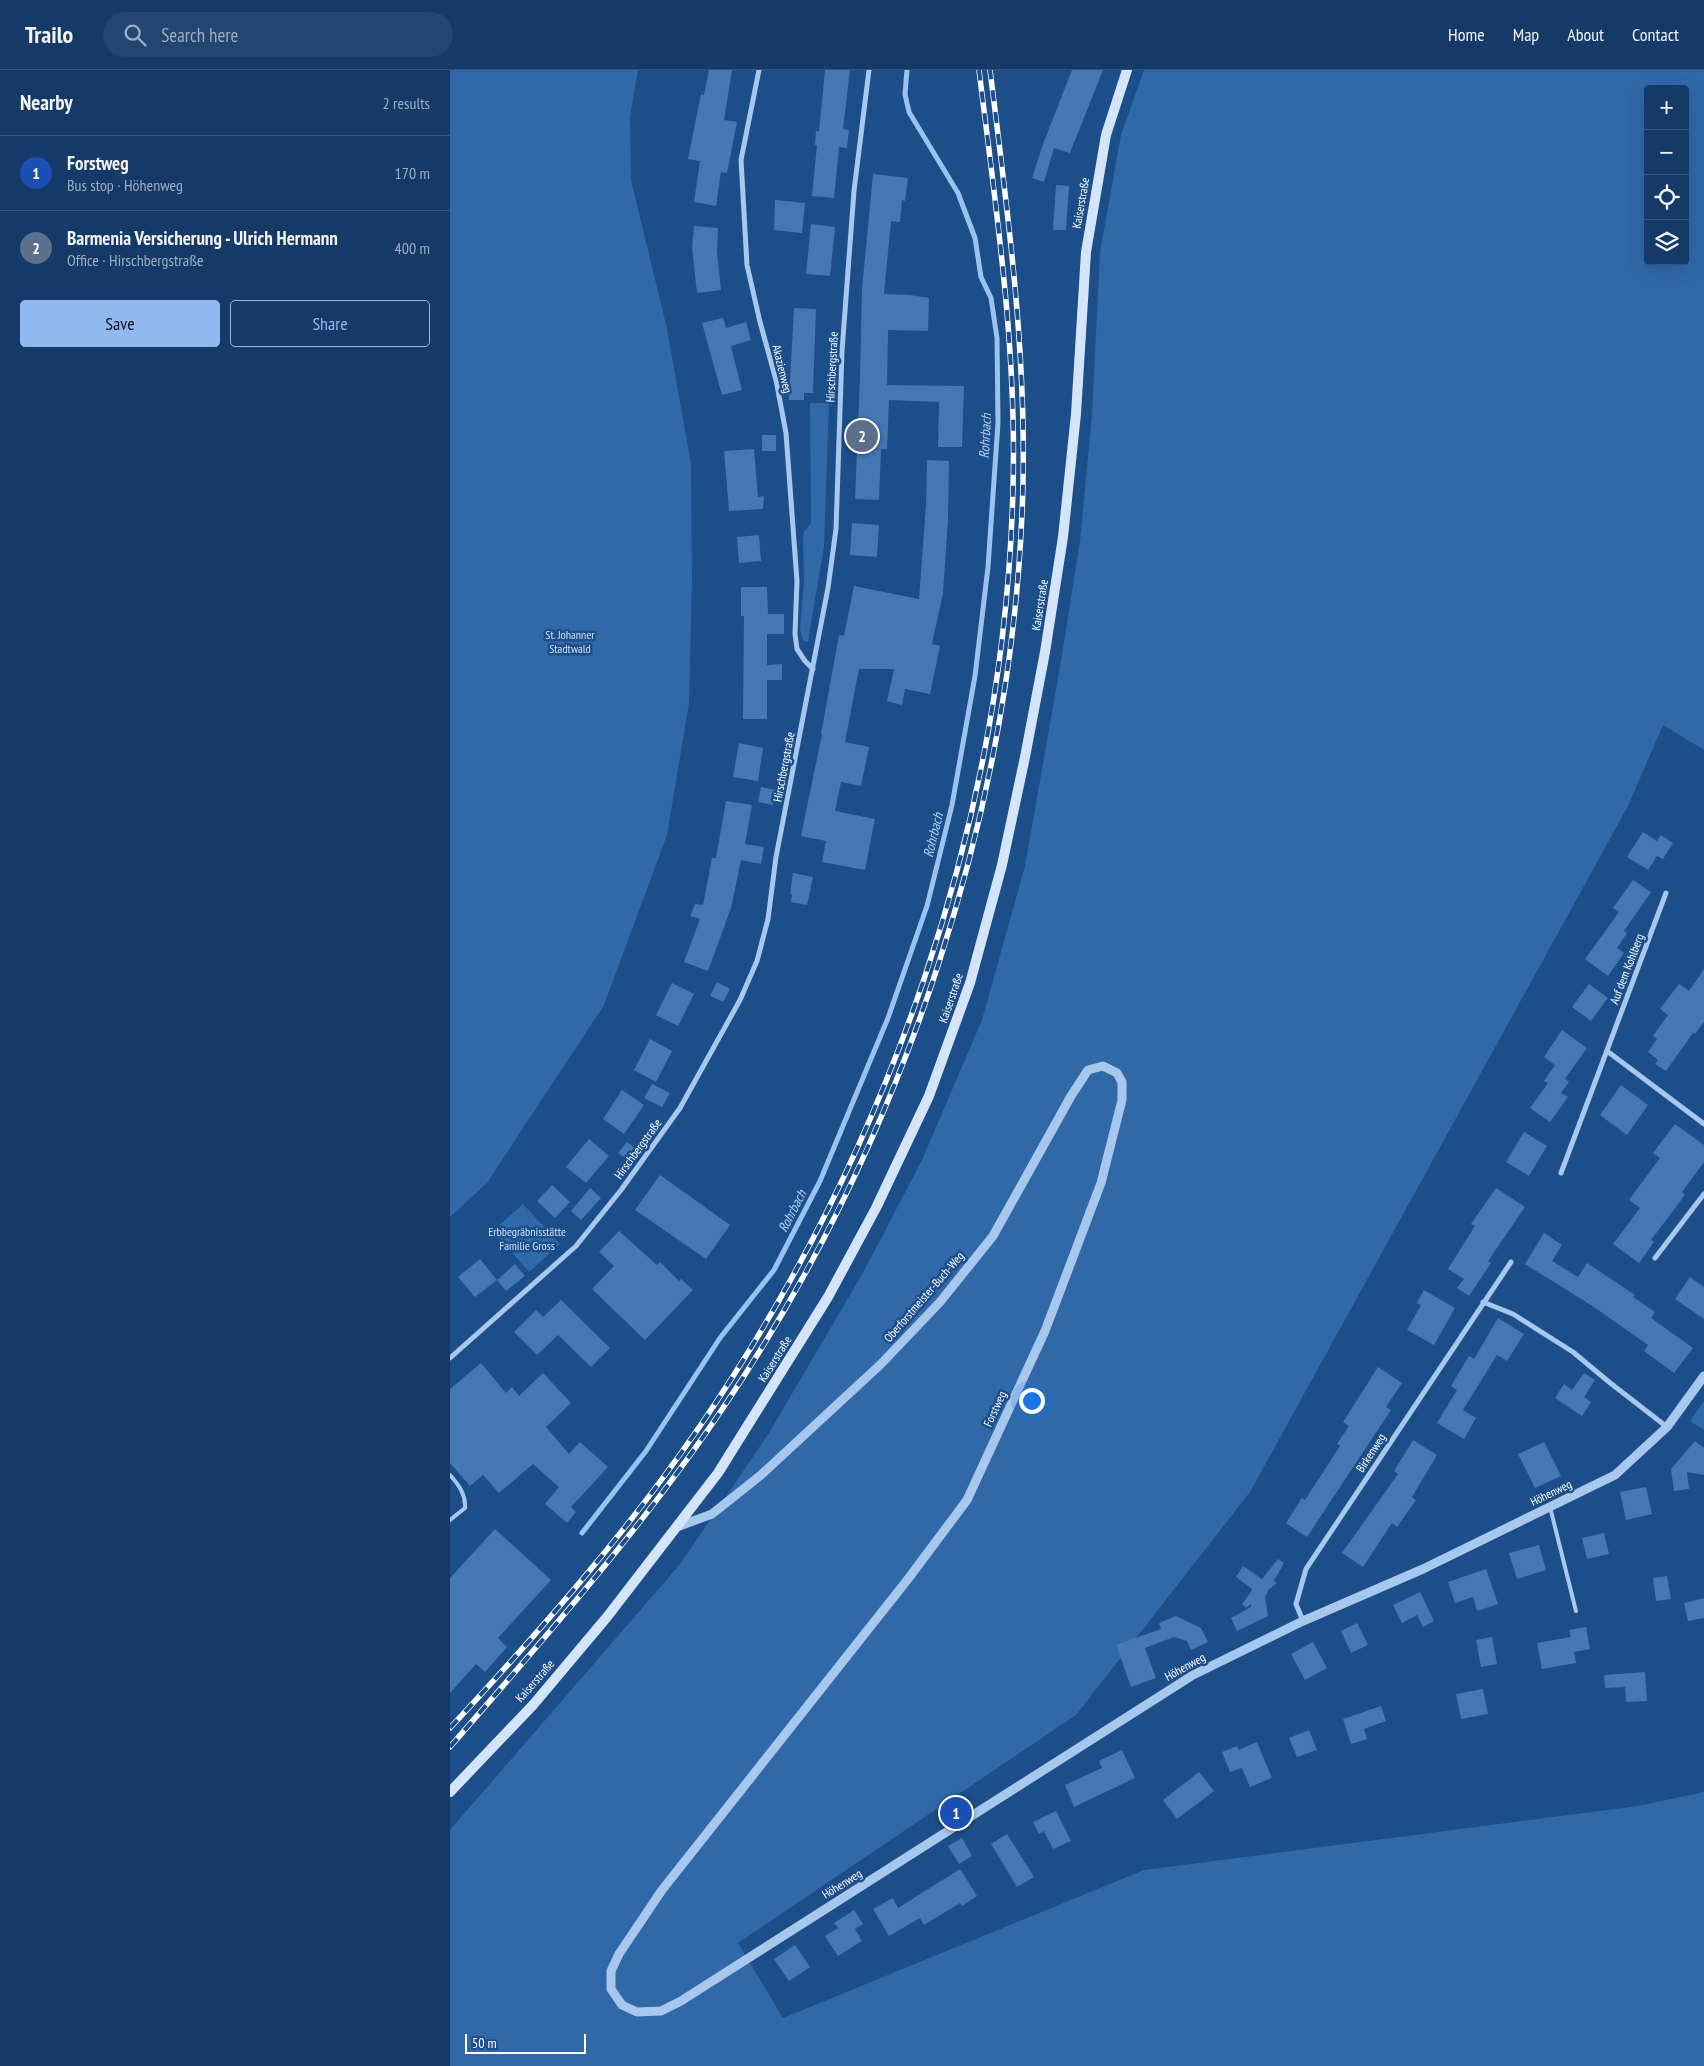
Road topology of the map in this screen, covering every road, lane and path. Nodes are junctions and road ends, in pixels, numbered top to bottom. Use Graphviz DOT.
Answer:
graph roads {
  1 [pos="759,70"];
  2 [pos="869,70"];
  3 [pos="1128,70"];
  4 [pos="814,669"];
  5 [pos="1666,893"];
  6 [pos="1606,1051"];
  7 [pos="1122,1100"];
  8 [pos="1704,1124"];
  9 [pos="1561,1173"];
  10 [pos="1704,1194"];
  11 [pos="1655,1258"];
  12 [pos="1511,1262"];
  13 [pos="1483,1302"];
  14 [pos="450,1358"];
  15 [pos="1704,1376"];
  16 [pos="1667,1427"];
  17 [pos="450,1475"];
  18 [pos="1550,1507"];
  19 [pos="450,1520"];
  20 [pos="677,1527"];
  21 [pos="1576,1611"];
  22 [pos="1303,1621"];
  23 [pos="450,1792"];
  24 [pos="681,2001"];
  1 -- 4 [label="street, Akazienweg"];
  2 -- 4 [label="street, Hirschbergstraße"];
  3 -- 20 [label="main road, Kaiserstraße"];
  4 -- 14 [label="street, Hirschbergstraße"];
  5 -- 6 [label="street, Auf dem Kohlberg"];
  6 -- 8 [label="street"];
  6 -- 9 [label="street, Auf dem Kohlberg"];
  7 -- 20 [label="street, Oberforstmeister-Buch-Weg"];
  7 -- 24 [label="street, Forstweg"];
  10 -- 11 [label="street"];
  12 -- 13 [label="street, Birkenweg"];
  13 -- 16 [label="street"];
  13 -- 22 [label="street, Birkenweg"];
  15 -- 16 [label="street, Höhenweg"];
  16 -- 18 [label="street, Höhenweg"];
  17 -- 19 [label="lane"];
  18 -- 21 [label="lane"];
  18 -- 22 [label="street, Höhenweg"];
  20 -- 23 [label="main road, Kaiserstraße"];
  22 -- 24 [label="street, Höhenweg"];
}
